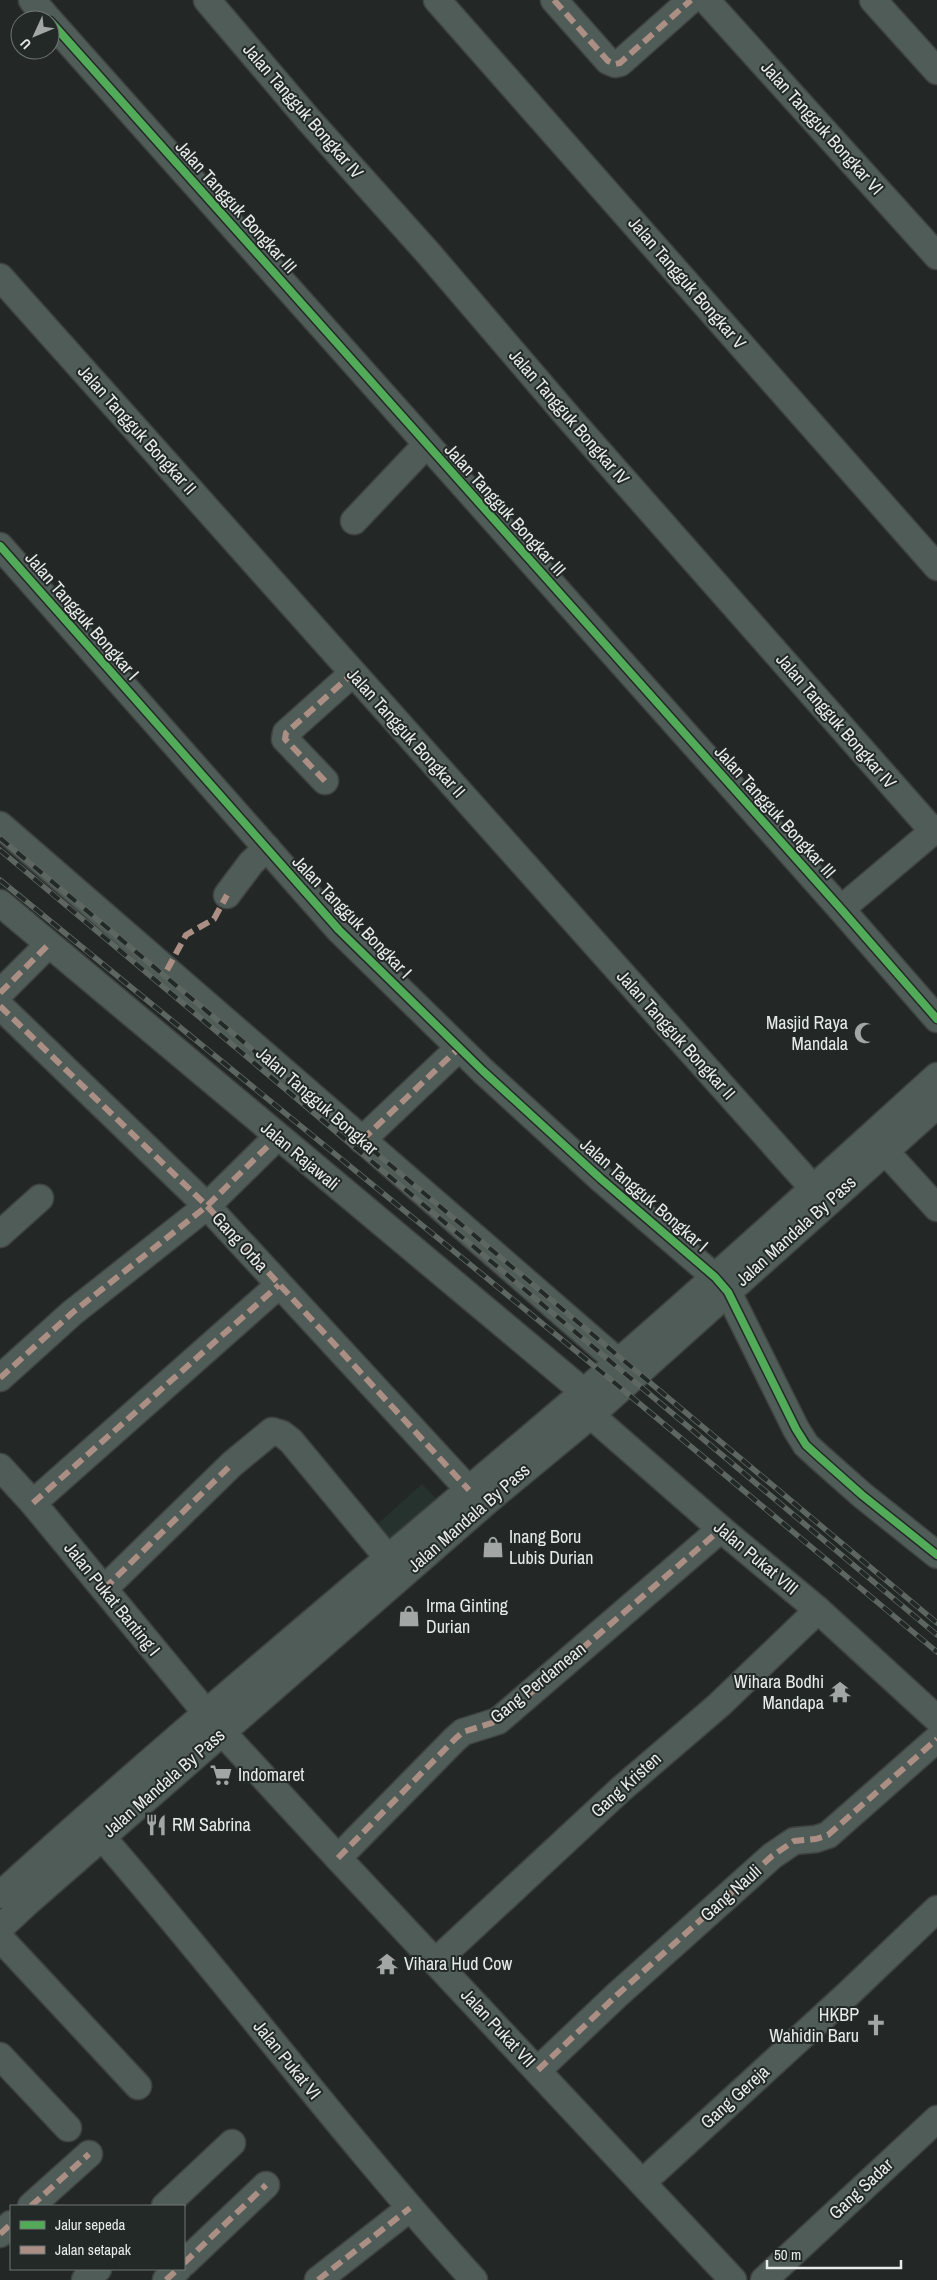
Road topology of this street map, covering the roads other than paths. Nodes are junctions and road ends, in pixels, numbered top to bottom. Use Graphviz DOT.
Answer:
graph roads {
  1 [pos="32,0"];
  2 [pos="207,0"];
  3 [pos="437,0"];
  4 [pos="554,0"];
  5 [pos="692,0"];
  6 [pos="706,0"];
  7 [pos="873,0"];
  8 [pos="41,10"];
  9 [pos="60,31"];
  10 [pos="937,71"];
  11 [pos="937,256"];
  12 [pos="0,277"];
  13 [pos="426,445"];
  14 [pos="354,521"];
  15 [pos="0,546"];
  16 [pos="937,567"];
  17 [pos="353,673"];
  18 [pos="325,781"];
  19 [pos="0,825"];
  20 [pos="935,830"];
  21 [pos="267,848"];
  22 [pos="227,895"];
  23 [pos="0,903"];
  24 [pos="841,909"];
  25 [pos="44,948"];
  26 [pos="0,993"];
  27 [pos="0,1006"];
  28 [pos="937,1019"];
  29 [pos="460,1048"];
  30 [pos="937,1076"];
  31 [pos="937,1105"];
  32 [pos="277,1137"];
  33 [pos="362,1140"];
  34 [pos="885,1151"];
  35 [pos="813,1188"];
  36 [pos="40,1198"];
  37 [pos="208,1206"];
  38 [pos="937,1208"];
  39 [pos="0,1234"];
  40 [pos="279,1285"];
  41 [pos="722,1285"];
  42 [pos="626,1369"];
  43 [pos="0,1378"];
  44 [pos="587,1403"];
  45 [pos="0,1468"];
  46 [pos="469,1490"];
  47 [pos="33,1503"];
  48 [pos="721,1530"];
  49 [pos="937,1555"];
  50 [pos="388,1558"];
  51 [pos="104,1589"];
  52 [pos="818,1610"];
  53 [pos="937,1719"];
  54 [pos="214,1722"];
  55 [pos="937,1739"];
  56 [pos="102,1838"];
  57 [pos="338,1858"];
  58 [pos="10,1888"];
  59 [pos="937,1909"];
  60 [pos="0,1928"];
  61 [pos="0,1938"];
  62 [pos="436,1962"];
  63 [pos="0,2056"];
  64 [pos="538,2070"];
  65 [pos="138,2086"];
  66 [pos="937,2119"];
  67 [pos="68,2128"];
  68 [pos="232,2143"];
  69 [pos="89,2154"];
  70 [pos="643,2182"];
  71 [pos="266,2185"];
  72 [pos="32,2205"];
  73 [pos="166,2205"];
  74 [pos="410,2208"];
  75 [pos="10,2225"];
  76 [pos="0,2234"];
  77 [pos="185,2262"];
  78 [pos="97,2270"];
  79 [pos="177,2270"];
  80 [pos="86,2280"];
  81 [pos="166,2280"];
  82 [pos="318,2280"];
  83 [pos="474,2280"];
  84 [pos="733,2280"];
  85 [pos="764,2280"];
  1 -- 8 [label="street, Jalan Tangguk Bongkar III"];
  2 -- 20 [label="street, Jalan Tangguk Bongkar IV"];
  3 -- 16 [label="street, Jalan Tangguk Bongkar V"];
  4 -- 5 [label="street"];
  6 -- 11 [label="street, Jalan Tangguk Bongkar VI"];
  7 -- 10 [label="street"];
  9 -- 13 [label="street, Jalan Tangguk Bongkar III"];
  12 -- 17 [label="street, Jalan Tangguk Bongkar II"];
  13 -- 14 [label="street"];
  13 -- 24 [label="street, Jalan Tangguk Bongkar III"];
  15 -- 21 [label="street, Jalan Tangguk Bongkar I"];
  17 -- 18 [label="street"];
  17 -- 35 [label="street, Jalan Tangguk Bongkar II"];
  19 -- 33 [label="street, Jalan Tangguk Bongkar"];
  20 -- 24 [label="street"];
  21 -- 22 [label="street"];
  21 -- 29 [label="street, Jalan Tangguk Bongkar I"];
  23 -- 32 [label="street, Jalan Rajawali"];
  24 -- 28 [label="street, Jalan Tangguk Bongkar III"];
  25 -- 26 [label="street"];
  27 -- 37 [label="street, Gang Orba"];
  29 -- 33 [label="street"];
  29 -- 41 [label="street, Jalan Tangguk Bongkar I"];
  30 -- 35 [label="street, Jalan Mandala By Pass"];
  31 -- 34 [label="street, Jalan Mandala By Pass"];
  32 -- 37 [label="street"];
  32 -- 44 [label="street, Jalan Rajawali"];
  33 -- 42 [label="street, Jalan Tangguk Bongkar"];
  34 -- 38 [label="street"];
  34 -- 41 [label="street, Jalan Mandala By Pass"];
  35 -- 41 [label="street, Jalan Mandala By Pass"];
  36 -- 39 [label="street"];
  37 -- 40 [label="street, Gang Orba"];
  37 -- 43 [label="street"];
  40 -- 46 [label="street, Gang Orba"];
  40 -- 47 [label="street"];
  41 -- 42 [label="street, Jalan Mandala By Pass"];
  41 -- 49 [label="street"];
  42 -- 44 [label="street, Jalan Mandala By Pass"];
  44 -- 46 [label="street, Jalan Mandala By Pass"];
  44 -- 48 [label="street, Jalan Pukat VIII"];
  44 -- 54 [label="street, Jalan Mandala By Pass"];
  45 -- 47 [label="street, Jalan Pukat Banting I"];
  46 -- 50 [label="street, Jalan Mandala By Pass"];
  47 -- 51 [label="street, Jalan Pukat Banting I"];
  48 -- 52 [label="street, Jalan Pukat VIII"];
  48 -- 57 [label="street, Gang Perdamean"];
  50 -- 51 [label="street"];
  50 -- 54 [label="street, Jalan Mandala By Pass"];
  51 -- 54 [label="street, Jalan Pukat Banting I"];
  52 -- 53 [label="street, Jalan Pukat VIII"];
  52 -- 62 [label="street, Gang Kristen"];
  54 -- 56 [label="street, Jalan Mandala By Pass"];
  54 -- 57 [label="street, Jalan Pukat VII"];
  54 -- 58 [label="street, Jalan Mandala By Pass"];
  55 -- 64 [label="street, Gang Nauli"];
  56 -- 58 [label="street, Jalan Mandala By Pass"];
  56 -- 74 [label="street, Jalan Pukat VI"];
  57 -- 62 [label="street, Jalan Pukat VII"];
  58 -- 60 [label="street, Jalan Mandala By Pass"];
  59 -- 70 [label="street, Gang Gereja"];
  61 -- 65 [label="street"];
  62 -- 64 [label="street, Jalan Pukat VII"];
  63 -- 67 [label="street"];
  64 -- 70 [label="street, Jalan Pukat VII"];
  66 -- 85 [label="street, Gang Sadar"];
  68 -- 73 [label="street"];
  69 -- 72 [label="street"];
  70 -- 84 [label="street, Jalan Pukat VII"];
  71 -- 77 [label="street"];
  74 -- 82 [label="street"];
  74 -- 83 [label="street, Jalan Pukat VI"];
  75 -- 76 [label="street"];
  78 -- 80 [label="street"];
  79 -- 81 [label="street"];
}
